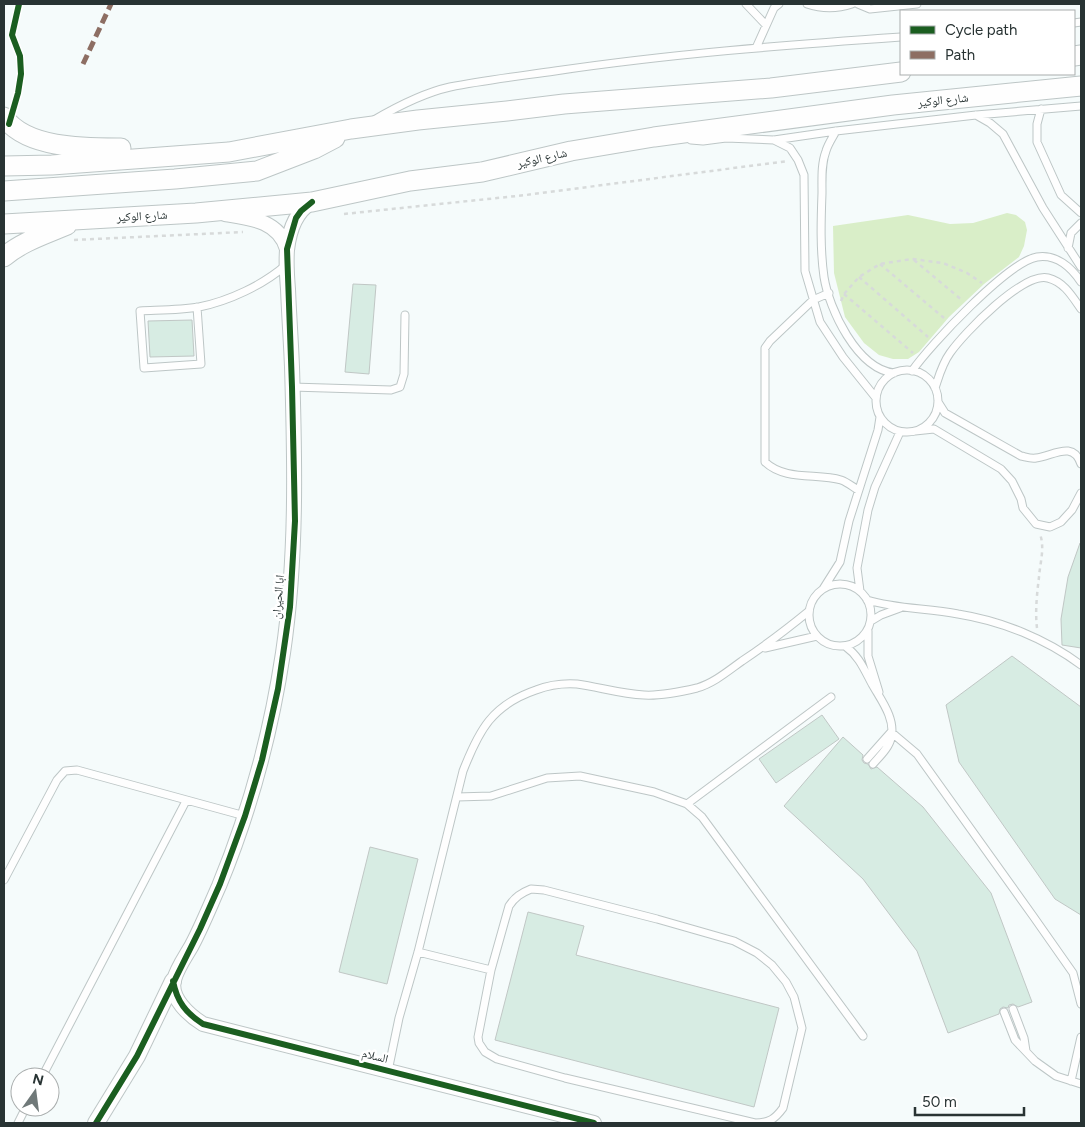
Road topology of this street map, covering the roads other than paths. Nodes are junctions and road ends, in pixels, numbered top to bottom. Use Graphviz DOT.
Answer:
graph roads {
  1 [pos="746,4"];
  2 [pos="779,4"];
  3 [pos="807,4"];
  4 [pos="852,4"];
  5 [pos="858,4"];
  6 [pos="917,4"];
  7 [pos="766,26"];
  8 [pos="900,37"];
  9 [pos="756,48"];
  10 [pos="900,72"];
  11 [pos="1081,86"];
  12 [pos="1081,106"];
  13 [pos="1041,109"];
  14 [pos="976,115"];
  15 [pos="4,117"];
  16 [pos="357,128"];
  17 [pos="836,131"];
  18 [pos="654,136"];
  19 [pos="774,140"];
  20 [pos="189,154"];
  21 [pos="4,166"];
  22 [pos="4,190"];
  23 [pos="312,202"];
  24 [pos="196,213"];
  25 [pos="1081,213"];
  26 [pos="85,219"];
  27 [pos="1081,223"];
  28 [pos="4,224"];
  29 [pos="1069,249"];
  30 [pos="287,250"];
  31 [pos="4,257"];
  32 [pos="287,265"];
  33 [pos="1081,266"];
  34 [pos="1081,282"];
  35 [pos="829,293"];
  36 [pos="813,300"];
  37 [pos="197,307"];
  38 [pos="1081,309"];
  39 [pos="405,315"];
  40 [pos="912,371"];
  41 [pos="894,373"];
  42 [pos="292,388"];
  43 [pos="935,388"];
  44 [pos="876,398"];
  45 [pos="938,402"];
  46 [pos="880,417"];
  47 [pos="915,431"];
  48 [pos="900,432"];
  49 [pos="1081,464"];
  50 [pos="858,490"];
  51 [pos="1081,493"];
  52 [pos="821,591"];
  53 [pos="860,591"];
  54 [pos="868,600"];
  55 [pos="902,607"];
  56 [pos="809,611"];
  57 [pos="871,621"];
  58 [pos="868,630"];
  59 [pos="817,636"];
  60 [pos="845,646"];
  61 [pos="762,649"];
  62 [pos="1081,665"];
  63 [pos="880,695"];
  64 [pos="831,697"];
  65 [pos="891,732"];
  66 [pos="867,759"];
  67 [pos="873,764"];
  68 [pos="457,798"];
  69 [pos="186,801"];
  70 [pos="687,804"];
  71 [pos="245,816"];
  72 [pos="4,880"];
  73 [pos="418,952"];
  74 [pos="491,970"];
  75 [pos="173,981"];
  76 [pos="1081,1004"];
  77 [pos="1013,1009"];
  78 [pos="1004,1012"];
  79 [pos="863,1036"];
  80 [pos="1081,1037"];
  81 [pos="1026,1052"];
  82 [pos="47,1067"];
  83 [pos="388,1071"];
  84 [pos="1071,1081"];
  85 [pos="1081,1084"];
  86 [pos="567,1120"];
  87 [pos="96,1123"];
  88 [pos="594,1123"];
  1 -- 7 [label="lane"];
  2 -- 7 [label="lane"];
  3 -- 4 [label="lane"];
  5 -- 6 [label="lane"];
  7 -- 9 [label="lane"];
  8 -- 9 [label="lane"];
  9 -- 16 [label="lane"];
  10 -- 16 [label="main road"];
  11 -- 18 [label="main road, شارع الوكير"];
  12 -- 13 [label="lane"];
  13 -- 14 [label="lane"];
  13 -- 25 [label="lane"];
  14 -- 17 [label="lane"];
  14 -- 29 [label="lane"];
  15 -- 20 [label="main road"];
  16 -- 20 [label="main road"];
  16 -- 22 [label="main road"];
  17 -- 19 [label="lane"];
  17 -- 35 [label="lane"];
  18 -- 19 [label="lane"];
  18 -- 23 [label="main road, شارع الوكير"];
  19 -- 36 [label="lane"];
  20 -- 21 [label="main road"];
  23 -- 24 [label="main road, شارع الوكير"];
  23 -- 30 [label="street, ابا الحيران"];
  24 -- 26 [label="main road, شارع الوكير"];
  24 -- 30 [label="street"];
  26 -- 28 [label="main road, شارع الوكير"];
  26 -- 31 [label="main road"];
  27 -- 29 [label="lane"];
  29 -- 33 [label="lane"];
  30 -- 32 [label="street, ابا الحيران"];
  32 -- 37 [label="lane"];
  32 -- 42 [label="street, ابا الحيران"];
  34 -- 40 [label="lane"];
  35 -- 36 [label="lane"];
  35 -- 41 [label="lane"];
  36 -- 44 [label="lane"];
  36 -- 50 [label="lane"];
  37 -- 37 [label="lane"];
  38 -- 43 [label="lane"];
  39 -- 42 [label="lane"];
  40 -- 41 [label="lane"];
  40 -- 43 [label="lane"];
  41 -- 44 [label="lane"];
  42 -- 71 [label="street, ابا الحيران"];
  43 -- 45 [label="lane"];
  44 -- 46 [label="lane"];
  45 -- 47 [label="lane"];
  45 -- 49 [label="lane"];
  46 -- 48 [label="lane"];
  46 -- 50 [label="lane"];
  47 -- 48 [label="lane"];
  47 -- 51 [label="lane"];
  48 -- 53 [label="lane"];
  50 -- 52 [label="lane"];
  52 -- 53 [label="lane"];
  52 -- 56 [label="lane"];
  53 -- 54 [label="lane"];
  54 -- 55 [label="lane"];
  54 -- 57 [label="lane"];
  55 -- 57 [label="lane"];
  55 -- 62 [label="lane"];
  56 -- 59 [label="lane"];
  56 -- 61 [label="lane"];
  57 -- 58 [label="lane"];
  58 -- 60 [label="lane"];
  58 -- 63 [label="lane"];
  59 -- 60 [label="lane"];
  59 -- 61 [label="lane"];
  60 -- 63 [label="lane"];
  61 -- 68 [label="lane"];
  63 -- 65 [label="lane"];
  64 -- 70 [label="lane"];
  65 -- 66 [label="lane"];
  65 -- 67 [label="lane"];
  65 -- 76 [label="lane"];
  68 -- 70 [label="lane"];
  68 -- 73 [label="lane"];
  69 -- 71 [label="lane"];
  69 -- 72 [label="lane"];
  69 -- 82 [label="lane"];
  70 -- 79 [label="lane"];
  71 -- 75 [label="street, ابا الحيران"];
  73 -- 74 [label="lane"];
  73 -- 83 [label="lane"];
  74 -- 74 [label="lane"];
  75 -- 83 [label="street, السلام"];
  75 -- 87 [label="street"];
  77 -- 81 [label="lane"];
  78 -- 81 [label="lane"];
  80 -- 84 [label="lane"];
  81 -- 84 [label="lane"];
  83 -- 86 [label="street, السلام"];
  84 -- 85 [label="lane"];
  86 -- 88 [label="street, السلام"];
}
